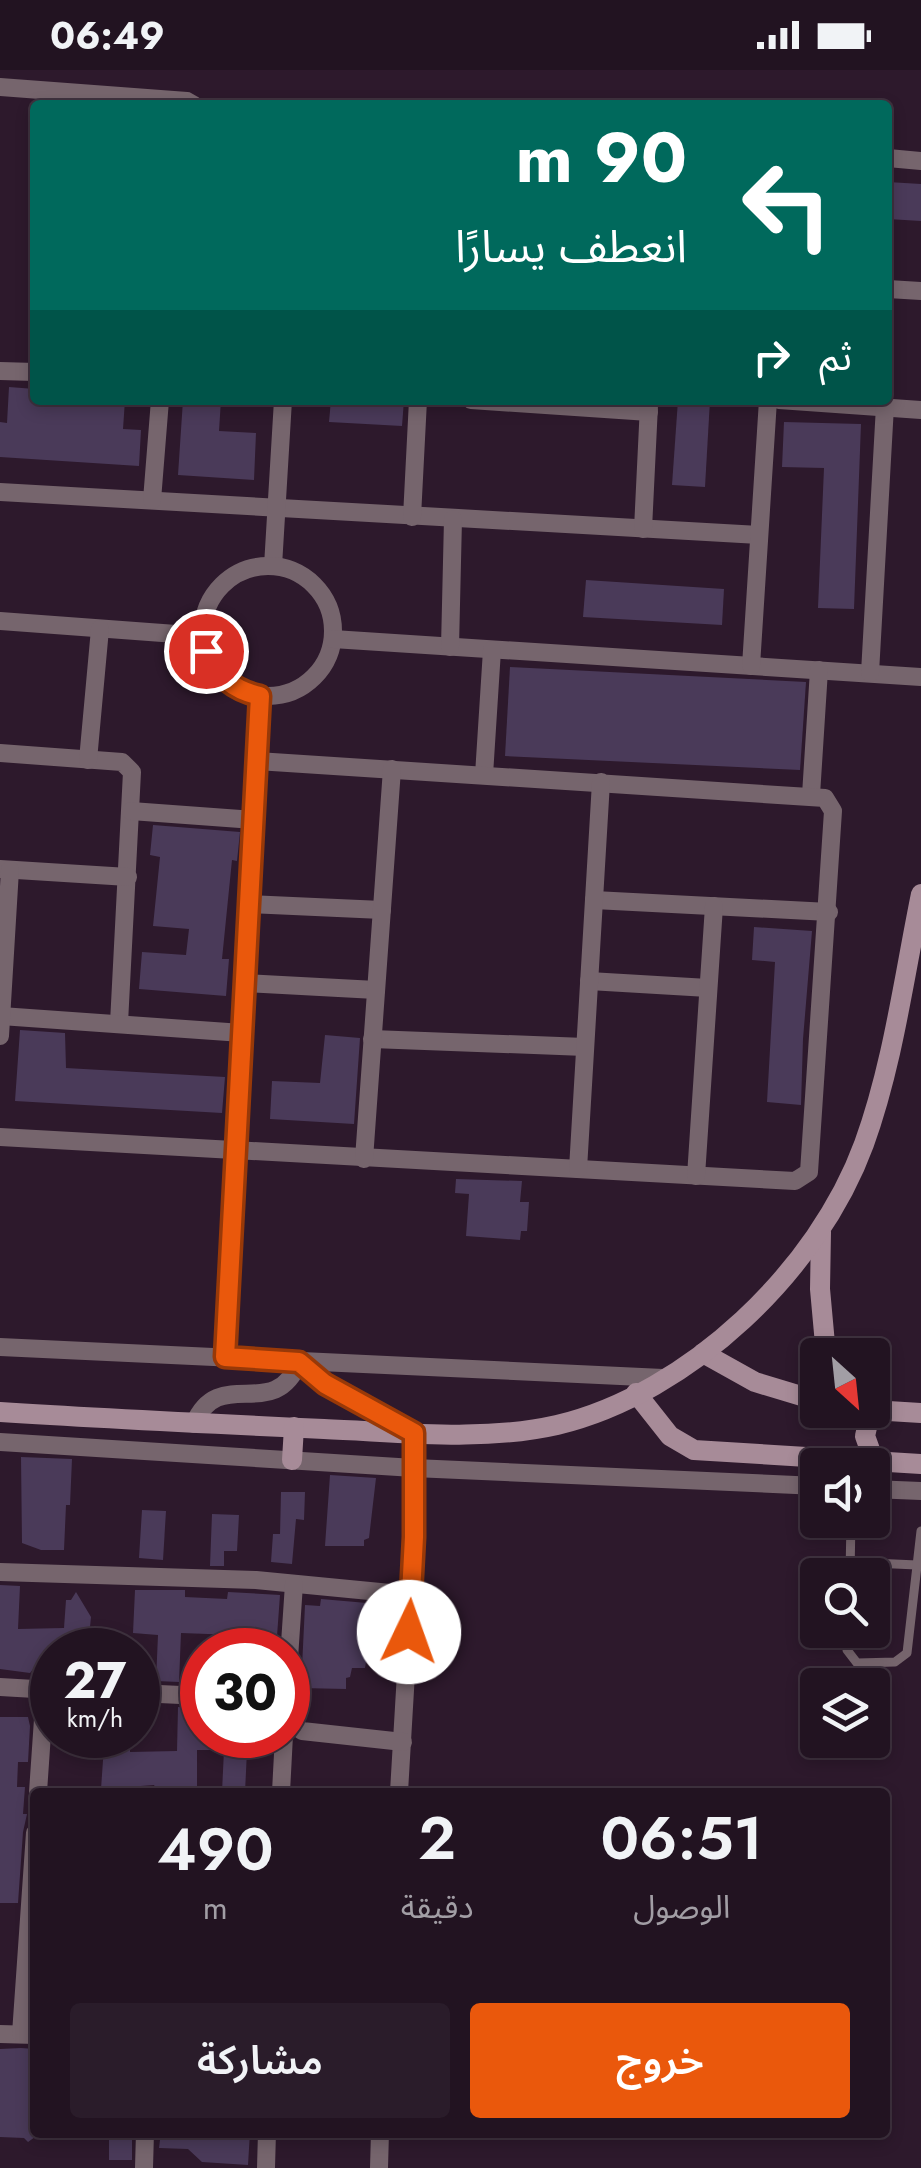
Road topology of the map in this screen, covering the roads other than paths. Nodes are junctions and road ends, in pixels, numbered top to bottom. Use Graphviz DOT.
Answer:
graph roads {
  1 [pos="0,86"];
  2 [pos="62,98"];
  3 [pos="141,100"];
  4 [pos="892,158"];
  5 [pos="921,161"];
  6 [pos="892,289"];
  7 [pos="921,291"];
  8 [pos="0,371"];
  9 [pos="30,372"];
  10 [pos="160,405"];
  11 [pos="283,405"];
  12 [pos="418,405"];
  13 [pos="621,405"];
  14 [pos="768,405"];
  15 [pos="866,405"];
  16 [pos="649,406"];
  17 [pos="884,406"];
  18 [pos="921,410"];
  19 [pos="0,492"];
  20 [pos="152,500"];
  21 [pos="276,510"];
  22 [pos="412,517"];
  23 [pos="453,519"];
  24 [pos="643,529"];
  25 [pos="759,535"];
  26 [pos="273,566"];
  27 [pos="0,621"];
  28 [pos="100,628"];
  29 [pos="203,636"];
  30 [pos="333,639"];
  31 [pos="450,647"];
  32 [pos="492,650"];
  33 [pos="751,666"];
  34 [pos="820,670"];
  35 [pos="870,673"];
  36 [pos="921,676"];
  37 [pos="260,696"];
  38 [pos="0,752"];
  39 [pos="88,760"];
  40 [pos="257,761"];
  41 [pos="392,768"];
  42 [pos="484,775"];
  43 [pos="601,782"];
  44 [pos="812,795"];
  45 [pos="132,811"];
  46 [pos="254,820"];
  47 [pos="5,870"];
  48 [pos="128,877"];
  49 [pos="921,894"];
  50 [pos="594,900"];
  51 [pos="249,904"];
  52 [pos="714,906"];
  53 [pos="382,910"];
  54 [pos="828,912"];
  55 [pos="589,980"];
  56 [pos="245,984"];
  57 [pos="708,988"];
  58 [pos="376,990"];
  59 [pos="1,1016"];
  60 [pos="119,1023"];
  61 [pos="242,1034"];
  62 [pos="0,1036"];
  63 [pos="372,1039"];
  64 [pos="585,1047"];
  65 [pos="0,1137"];
  66 [pos="236,1149"];
  67 [pos="364,1159"];
  68 [pos="578,1169"];
  69 [pos="696,1176"];
  70 [pos="821,1230"];
  71 [pos="824,1338"];
  72 [pos="0,1346"];
  73 [pos="702,1352"];
  74 [pos="225,1357"];
  75 [pos="299,1362"];
  76 [pos="663,1378"];
  77 [pos="636,1393"];
  78 [pos="800,1396"];
  79 [pos="890,1411"];
  80 [pos="0,1412"];
  81 [pos="921,1413"];
  82 [pos="194,1424"];
  83 [pos="294,1427"];
  84 [pos="414,1433"];
  85 [pos="0,1442"];
  86 [pos="800,1456"];
  87 [pos="292,1460"];
  88 [pos="890,1462"];
  89 [pos="921,1464"];
  90 [pos="414,1468"];
  91 [pos="800,1485"];
  92 [pos="890,1490"];
  93 [pos="921,1491"];
  94 [pos="921,1531"];
  95 [pos="890,1564"];
  96 [pos="917,1565"];
  97 [pos="0,1572"];
  98 [pos="294,1584"];
  99 [pos="411,1595"];
  100 [pos="291,1628"];
  101 [pos="847,1648"];
  102 [pos="0,1687"];
  103 [pos="30,1689"];
  104 [pos="310,1732"];
  105 [pos="403,1742"];
  106 [pos="42,1758"];
  107 [pos="283,1758"];
  108 [pos="38,1788"];
  109 [pos="281,1788"];
  110 [pos="399,1788"];
  111 [pos="30,1977"];
  112 [pos="0,2034"];
  113 [pos="28,2035"];
  114 [pos="145,2138"];
  115 [pos="267,2138"];
  116 [pos="380,2138"];
  117 [pos="144,2168"];
  118 [pos="266,2168"];
  119 [pos="379,2168"];
  1 -- 2 [label="street"];
  2 -- 3 [label="street"];
  4 -- 5 [label="street"];
  6 -- 7 [label="street"];
  8 -- 9 [label="street"];
  10 -- 20 [label="street"];
  11 -- 21 [label="street"];
  12 -- 22 [label="street"];
  13 -- 16 [label="street"];
  14 -- 25 [label="street"];
  15 -- 17 [label="street"];
  16 -- 24 [label="street"];
  17 -- 18 [label="street"];
  17 -- 35 [label="street"];
  19 -- 20 [label="street"];
  20 -- 21 [label="street"];
  21 -- 22 [label="street"];
  21 -- 26 [label="street"];
  22 -- 23 [label="street"];
  23 -- 24 [label="street"];
  23 -- 31 [label="street"];
  24 -- 25 [label="street"];
  25 -- 33 [label="street"];
  26 -- 29 [label="street"];
  26 -- 30 [label="street"];
  27 -- 28 [label="street"];
  28 -- 29 [label="street"];
  28 -- 39 [label="street"];
  29 -- 37 [label="street"];
  30 -- 31 [label="street"];
  30 -- 37 [label="street"];
  31 -- 32 [label="street"];
  32 -- 33 [label="street"];
  32 -- 42 [label="street"];
  33 -- 34 [label="street"];
  34 -- 35 [label="street"];
  34 -- 44 [label="street"];
  35 -- 36 [label="street"];
  37 -- 40 [label="street"];
  38 -- 39 [label="street"];
  39 -- 45 [label="street"];
  40 -- 41 [label="street"];
  40 -- 46 [label="street"];
  41 -- 42 [label="street"];
  41 -- 53 [label="street"];
  42 -- 43 [label="street"];
  43 -- 44 [label="street"];
  43 -- 50 [label="street"];
  44 -- 54 [label="street"];
  45 -- 46 [label="street"];
  45 -- 48 [label="street"];
  46 -- 51 [label="street"];
  47 -- 48 [label="street"];
  47 -- 59 [label="street"];
  48 -- 60 [label="street"];
  49 -- 70 [label="main road"];
  50 -- 52 [label="street"];
  50 -- 55 [label="street"];
  51 -- 53 [label="street"];
  51 -- 56 [label="street"];
  52 -- 54 [label="street"];
  52 -- 57 [label="street"];
  53 -- 58 [label="street"];
  54 -- 69 [label="street"];
  55 -- 57 [label="street"];
  55 -- 64 [label="street"];
  56 -- 58 [label="street"];
  56 -- 61 [label="street"];
  57 -- 69 [label="street"];
  58 -- 63 [label="street"];
  59 -- 60 [label="street"];
  59 -- 62 [label="street"];
  60 -- 61 [label="street"];
  61 -- 66 [label="street"];
  63 -- 64 [label="street"];
  63 -- 67 [label="street"];
  64 -- 68 [label="street"];
  65 -- 66 [label="street"];
  66 -- 67 [label="street"];
  66 -- 74 [label="street"];
  67 -- 68 [label="street"];
  68 -- 69 [label="street"];
  70 -- 71 [label="main road"];
  70 -- 73 [label="main road"];
  72 -- 74 [label="street"];
  73 -- 76 [label="main road"];
  73 -- 78 [label="main road"];
  74 -- 75 [label="street"];
  75 -- 76 [label="street"];
  75 -- 82 [label="street"];
  75 -- 84 [label="street"];
  76 -- 77 [label="main road"];
  77 -- 84 [label="main road"];
  77 -- 86 [label="main road"];
  79 -- 81 [label="main road"];
  80 -- 82 [label="main road"];
  82 -- 83 [label="main road"];
  83 -- 84 [label="main road"];
  83 -- 87 [label="main road"];
  84 -- 90 [label="street"];
  85 -- 87 [label="street"];
  87 -- 90 [label="street"];
  88 -- 89 [label="main road"];
  90 -- 91 [label="street"];
  90 -- 99 [label="street"];
  92 -- 93 [label="street"];
  94 -- 96 [label="lane"];
  95 -- 96 [label="lane"];
  96 -- 101 [label="lane"];
  97 -- 98 [label="street"];
  98 -- 99 [label="street"];
  98 -- 100 [label="street"];
  99 -- 105 [label="street"];
  102 -- 103 [label="street"];
  104 -- 105 [label="street"];
  105 -- 110 [label="street"];
  106 -- 108 [label="street"];
  107 -- 109 [label="street"];
  111 -- 113 [label="street"];
  112 -- 113 [label="street"];
  114 -- 117 [label="street"];
  115 -- 118 [label="street"];
  116 -- 119 [label="street"];
}
